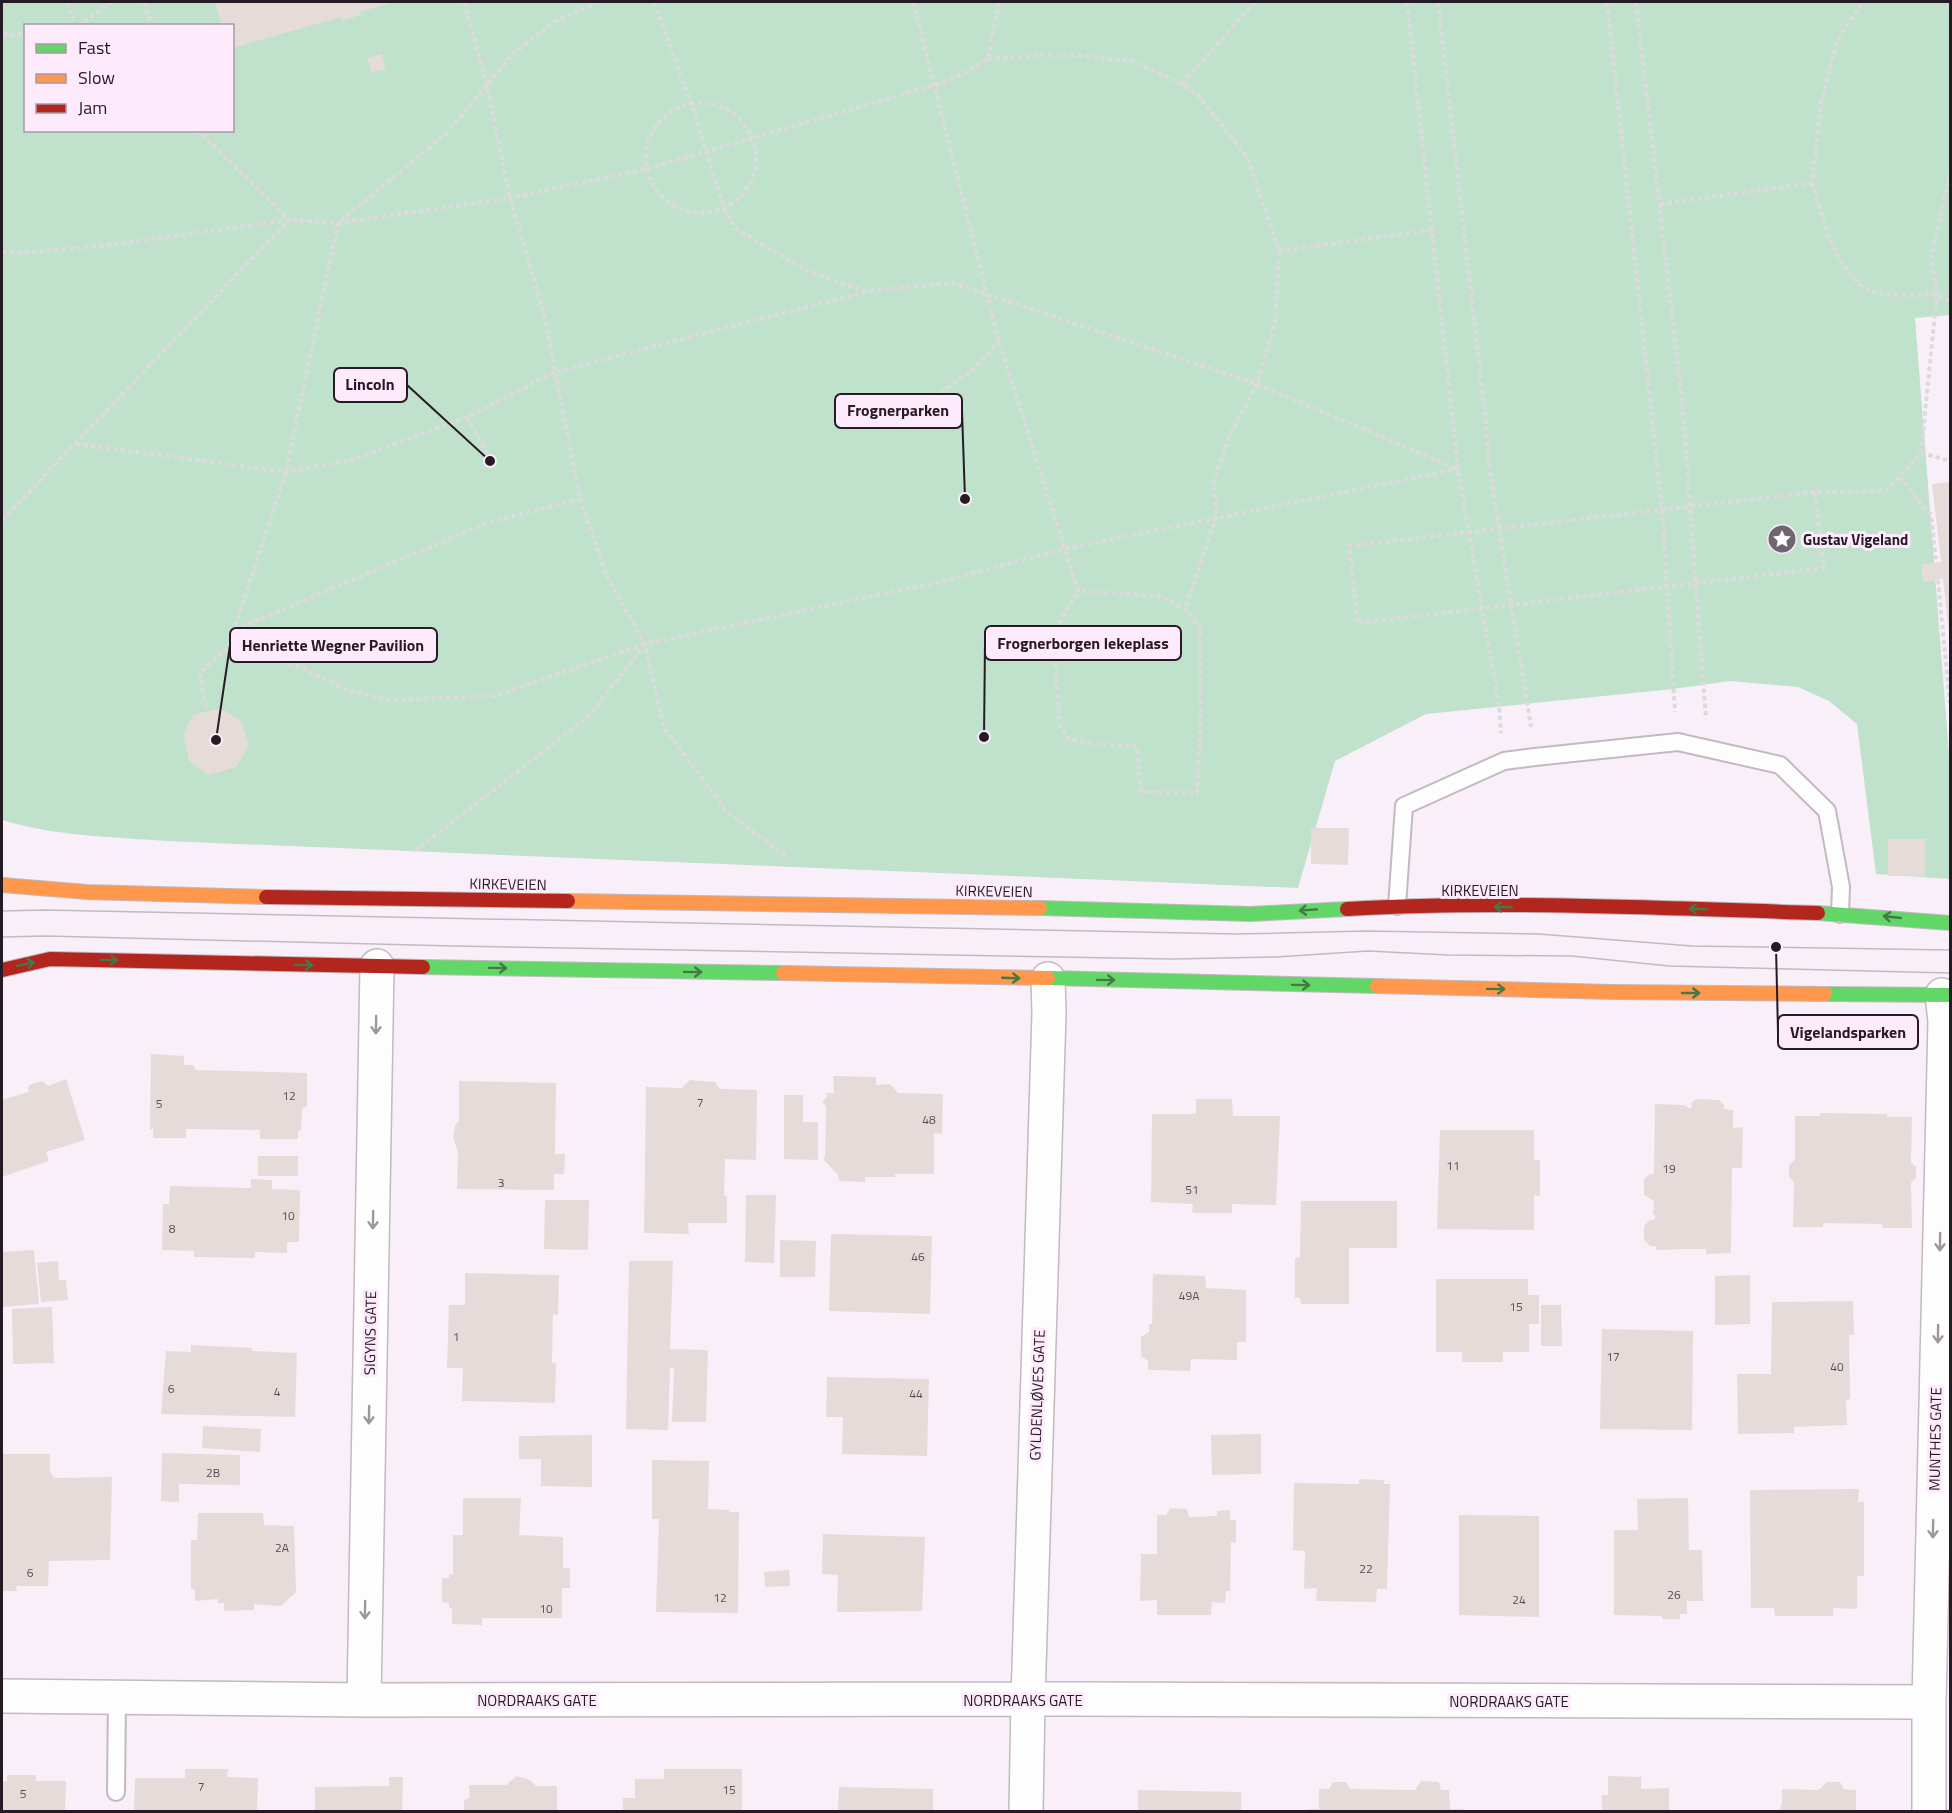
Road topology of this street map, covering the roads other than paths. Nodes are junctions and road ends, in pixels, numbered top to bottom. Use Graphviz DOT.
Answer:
graph roads {
  1 [pos="2,885"];
  2 [pos="1397,906"];
  3 [pos="1840,914"];
  4 [pos="1950,923"];
  5 [pos="377,966"];
  6 [pos="2,970"];
  7 [pos="1048,979"];
  8 [pos="1946,995"];
  9 [pos="2,1696"];
  10 [pos="117,1696"];
  11 [pos="364,1700"];
  12 [pos="1028,1700"];
  13 [pos="1929,1702"];
  14 [pos="116,1792"];
  15 [pos="1026,1812"];
  16 [pos="1929,1812"];
  2 -- 1 [label="main road, KIRKEVEIEN, one-way"];
  3 -- 2 [label="main road, KIRKEVEIEN, one-way"];
  2 -- 3 [label="lane"];
  4 -- 3 [label="main road, KIRKEVEIEN, one-way"];
  6 -- 5 [label="main road, one-way"];
  5 -- 7 [label="main road, one-way"];
  5 -- 11 [label="street, SIGYNS GATE, one-way"];
  7 -- 8 [label="main road, one-way"];
  7 -- 12 [label="street, GYLDENLØVES GATE"];
  8 -- 13 [label="street, MUNTHES GATE, one-way"];
  9 -- 10 [label="street, NORDRAAKS GATE"];
  10 -- 11 [label="street, NORDRAAKS GATE"];
  10 -- 14 [label="lane"];
  11 -- 12 [label="street, NORDRAAKS GATE"];
  12 -- 13 [label="street, NORDRAAKS GATE"];
  12 -- 15 [label="street, GYLDENLØVES GATE"];
  13 -- 16 [label="street, MUNTHES GATE"];
}
